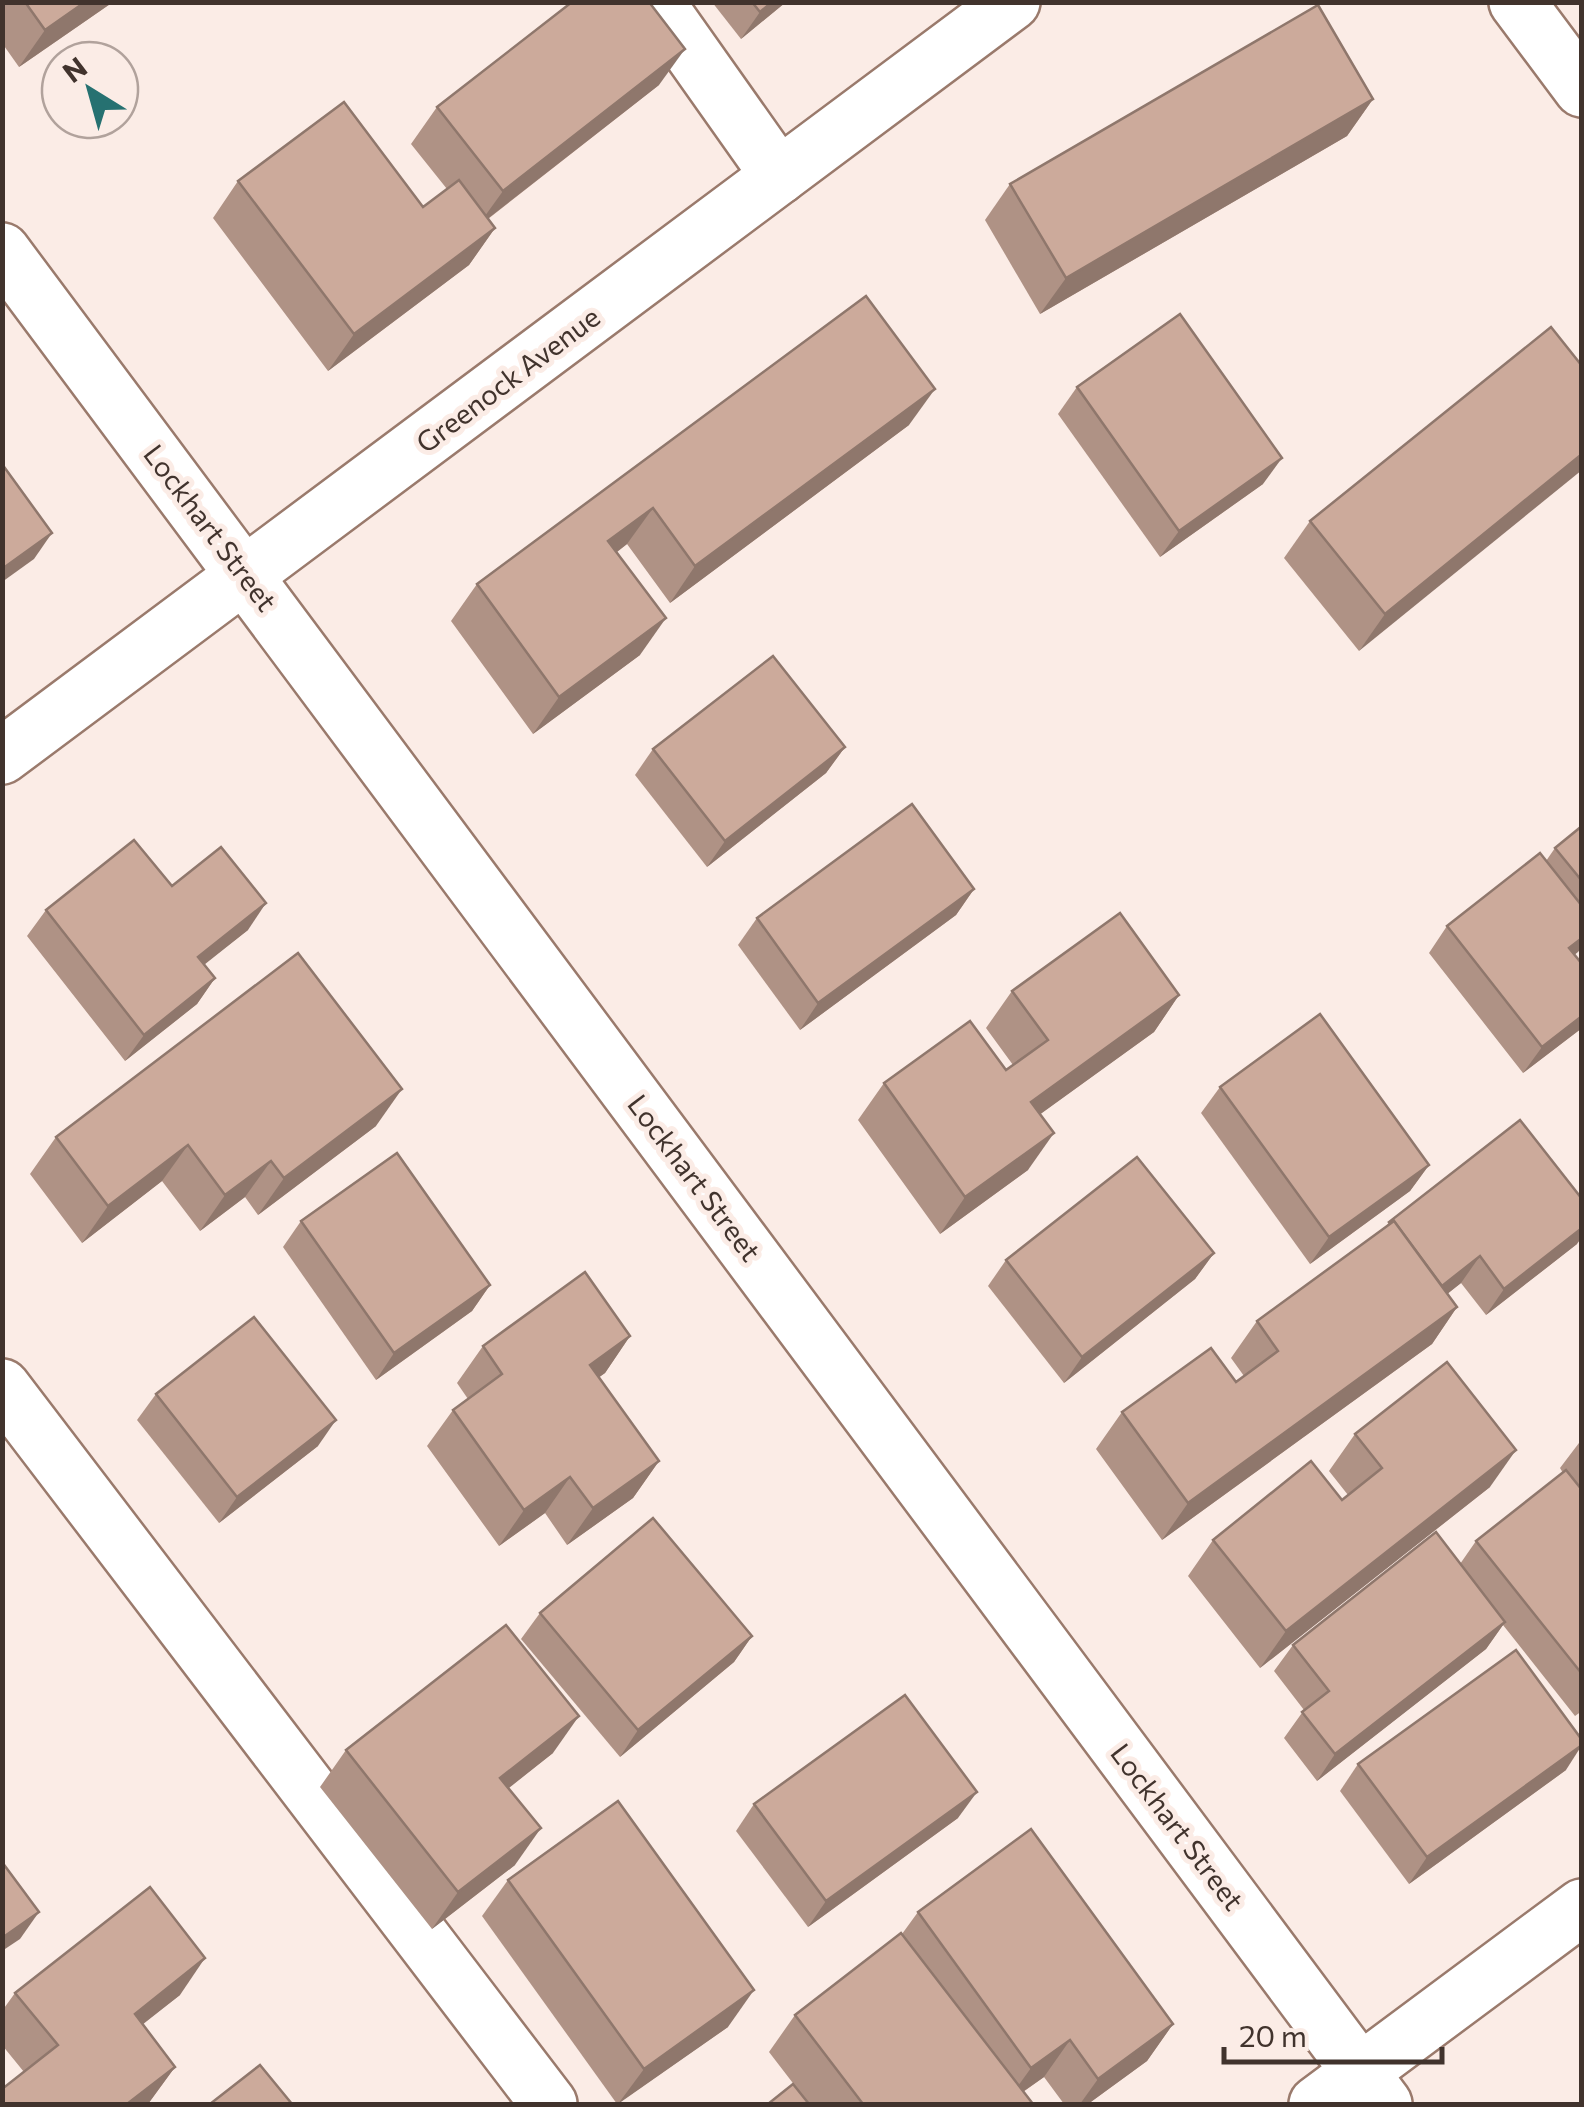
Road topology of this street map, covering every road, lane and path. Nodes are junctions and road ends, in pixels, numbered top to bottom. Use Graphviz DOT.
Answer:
graph roads {
  1 [pos="656,2"];
  2 [pos="1012,2"];
  3 [pos="1517,2"];
  4 [pos="1582,89"];
  5 [pos="779,176"];
  6 [pos="2,251"];
  7 [pos="246,576"];
  8 [pos="2,756"];
  9 [pos="2,1387"];
  10 [pos="1582,1907"];
  11 [pos="1372,2088"];
  12 [pos="549,2104"];
  13 [pos="1317,2104"];
  1 -- 5 [label="street"];
  2 -- 5 [label="street, Greenock Avenue"];
  3 -- 4 [label="street"];
  5 -- 7 [label="street, Greenock Avenue"];
  6 -- 7 [label="street, Lockhart Street"];
  7 -- 8 [label="street, Greenock Avenue"];
  7 -- 11 [label="street, Lockhart Street"];
  9 -- 12 [label="street"];
  10 -- 11 [label="street"];
  11 -- 13 [label="street"];
}
